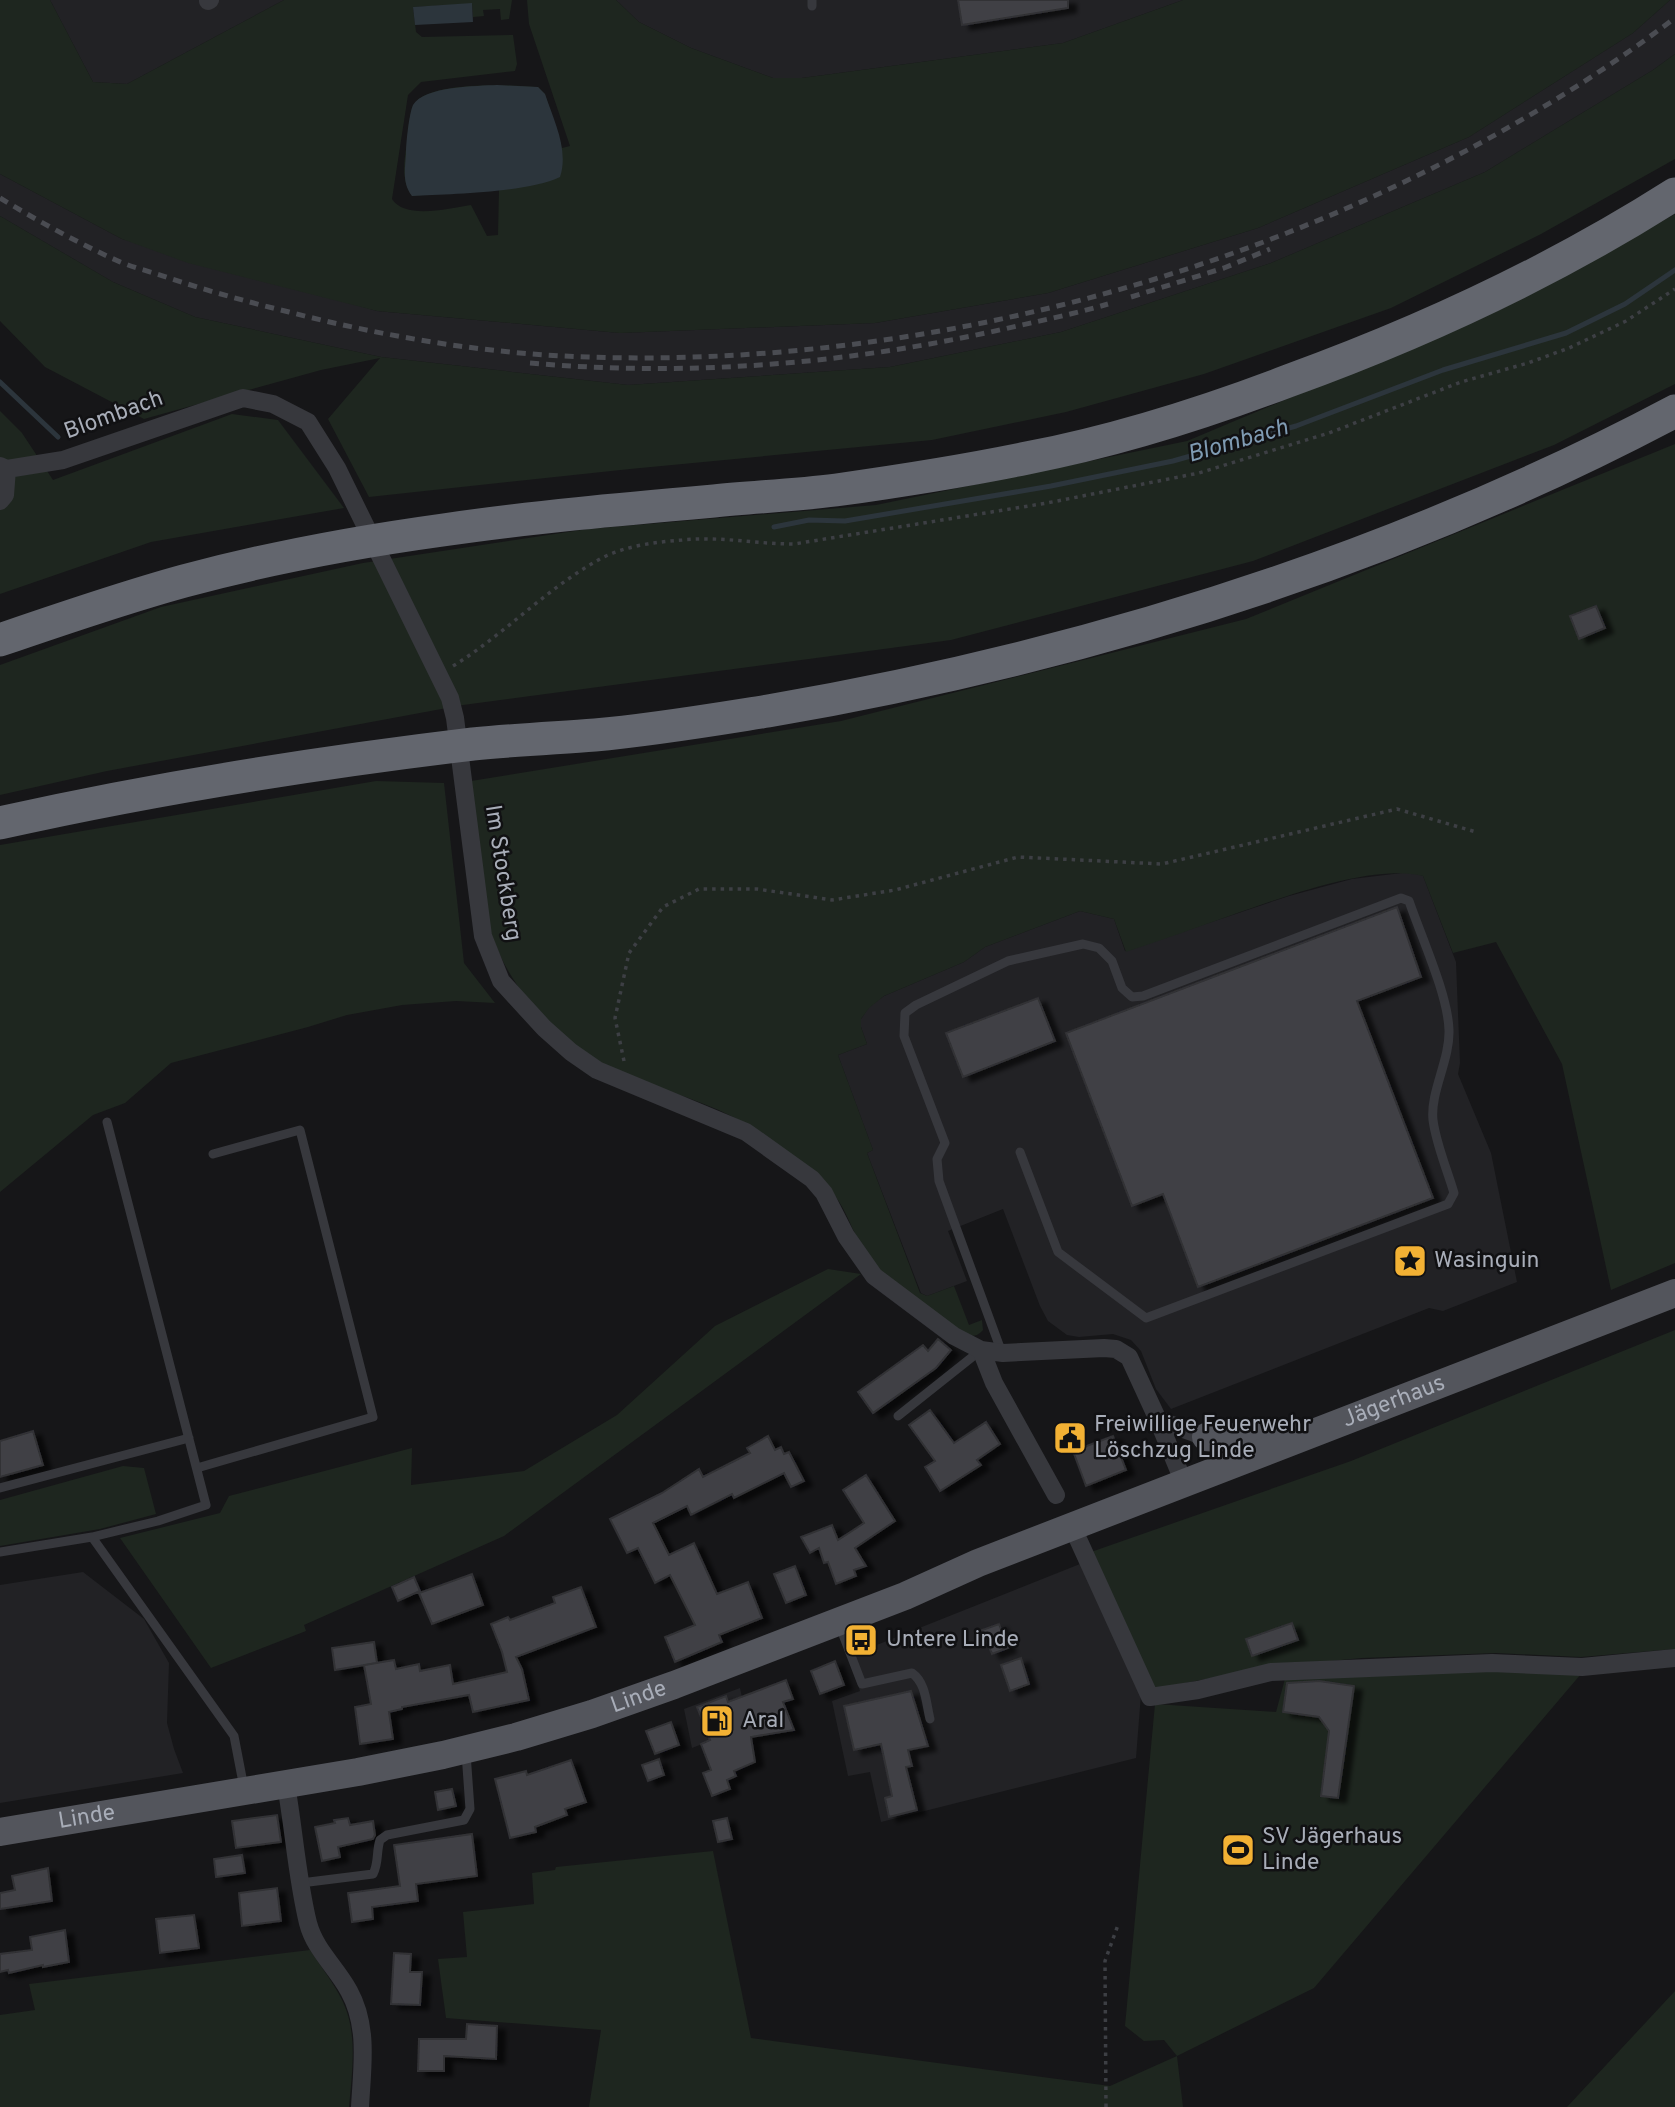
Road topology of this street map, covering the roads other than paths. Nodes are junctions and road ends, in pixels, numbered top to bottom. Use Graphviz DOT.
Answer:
graph roads {
  1 [pos="1675,194"];
  2 [pos="243,398"];
  3 [pos="1675,411"];
  4 [pos="4,467"];
  5 [pos="0,501"];
  6 [pos="0,640"];
  7 [pos="0,823"];
  8 [pos="107,1122"];
  9 [pos="1020,1152"];
  10 [pos="213,1154"];
  11 [pos="1675,1293"];
  12 [pos="981,1350"];
  13 [pos="1003,1353"];
  14 [pos="898,1416"];
  15 [pos="1158,1420"];
  16 [pos="1310,1435"];
  17 [pos="1206,1437"];
  18 [pos="189,1438"];
  19 [pos="197,1468"];
  20 [pos="1184,1483"];
  21 [pos="0,1488"];
  22 [pos="1056,1495"];
  23 [pos="1072,1526"];
  24 [pos="92,1537"];
  25 [pos="0,1552"];
  26 [pos="838,1622"];
  27 [pos="1675,1658"];
  28 [pos="930,1719"];
  29 [pos="466,1750"];
  30 [pos="286,1785"];
  31 [pos="244,1791"];
  32 [pos="0,1832"];
  33 [pos="301,1883"];
  34 [pos="360,2107"];
  1 -- 6 [label="highway"];
  2 -- 4 [label="street, Blombach"];
  2 -- 12 [label="street, Im Stockberg"];
  3 -- 7 [label="highway"];
  4 -- 5 [label="street"];
  8 -- 18 [label="lane"];
  9 -- 13 [label="lane"];
  10 -- 19 [label="lane"];
  11 -- 16 [label="main road, Jägerhaus"];
  12 -- 13 [label="street, Im Stockberg"];
  12 -- 14 [label="lane"];
  12 -- 22 [label="street"];
  13 -- 15 [label="street, Im Stockberg"];
  15 -- 17 [label="street"];
  15 -- 20 [label="street, Im Stockberg"];
  16 -- 17 [label="main road"];
  16 -- 20 [label="main road, Jägerhaus"];
  18 -- 19 [label="lane"];
  18 -- 21 [label="lane"];
  19 -- 24 [label="lane"];
  20 -- 23 [label="main road, Jägerhaus"];
  23 -- 26 [label="main road, Linde"];
  23 -- 27 [label="street"];
  24 -- 25 [label="lane"];
  24 -- 31 [label="lane"];
  26 -- 28 [label="lane"];
  26 -- 29 [label="main road, Linde"];
  29 -- 30 [label="main road, Linde"];
  29 -- 33 [label="lane"];
  30 -- 31 [label="main road, Linde"];
  30 -- 33 [label="street"];
  31 -- 32 [label="main road, Linde"];
  33 -- 34 [label="street"];
}
